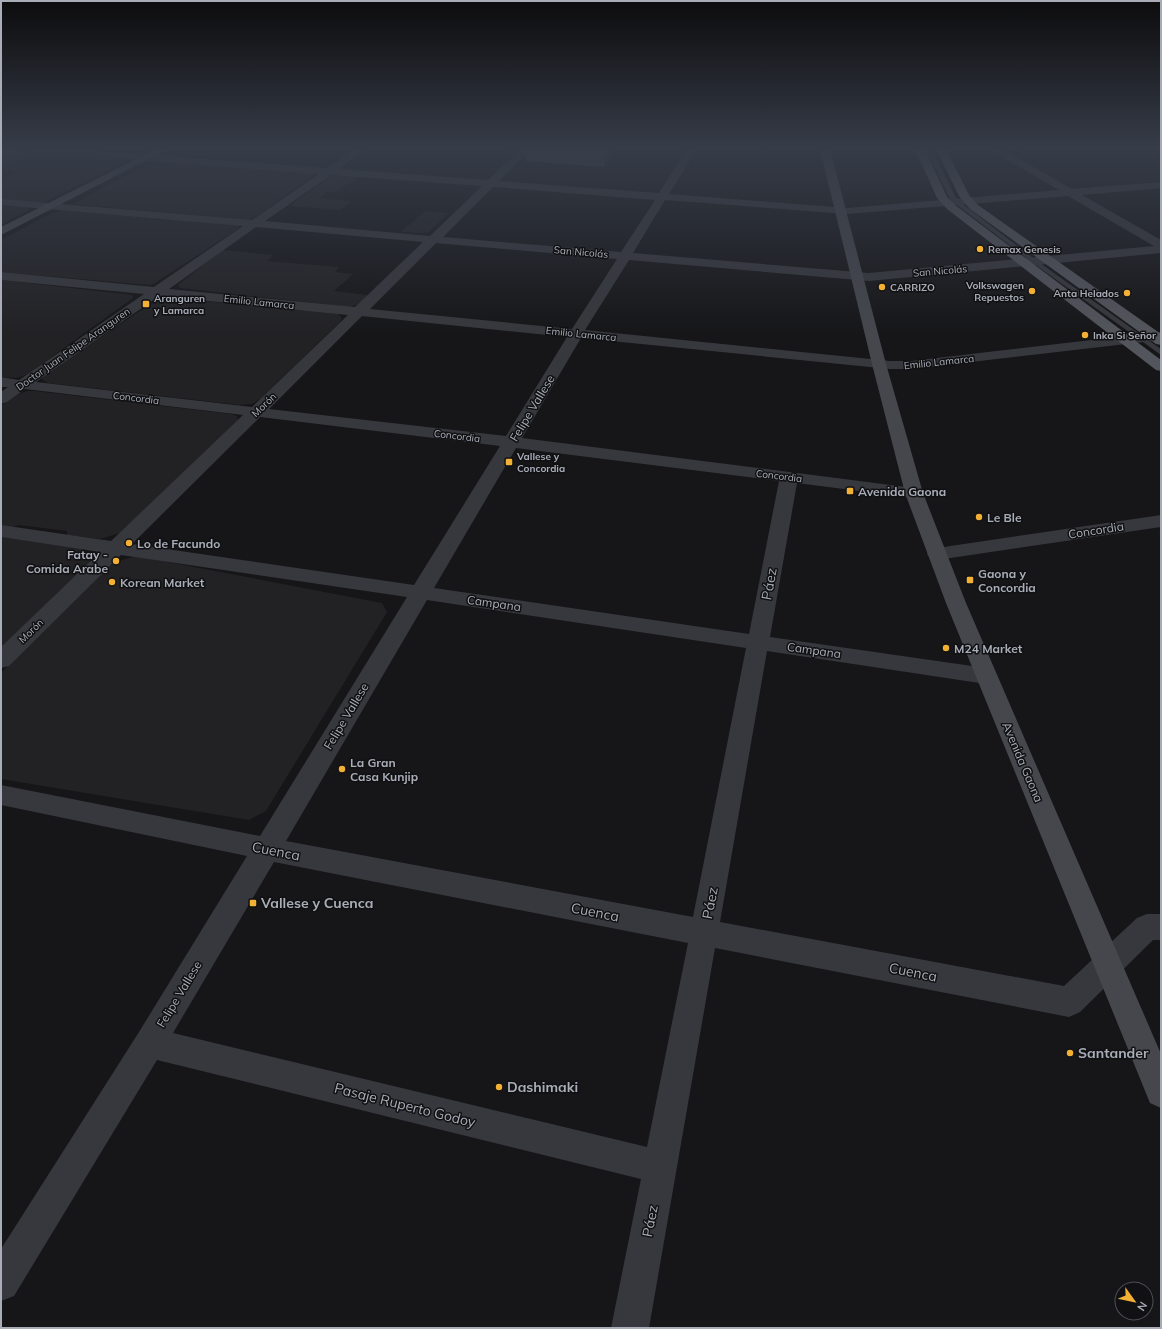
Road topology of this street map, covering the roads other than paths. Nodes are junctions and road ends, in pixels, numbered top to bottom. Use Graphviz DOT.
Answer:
graph roads {
  1 [pos="41,211"];
  2 [pos="110,211"];
  3 [pos="270,211"];
  4 [pos="461,211"];
  5 [pos="652,211"];
  6 [pos="840,211"];
  7 [pos="968,211"];
  8 [pos="975,211"];
  9 [pos="1102,211"];
  10 [pos="252,223"];
  11 [pos="1,232"];
  12 [pos="432,239"];
  13 [pos="1161,245"];
  14 [pos="1161,249"];
  15 [pos="624,256"];
  16 [pos="1035,262"];
  17 [pos="1,276"];
  18 [pos="857,276"];
  19 [pos="155,291"];
  20 [pos="359,312"];
  21 [pos="576,334"];
  22 [pos="1159,338"];
  23 [pos="1133,339"];
  24 [pos="1161,354"];
  25 [pos="879,364"];
  26 [pos="1161,366"];
  27 [pos="1,382"];
  28 [pos="22,384"];
  29 [pos="1,399"];
  30 [pos="256,412"];
  31 [pos="512,442"];
  32 [pos="789,477"];
  33 [pos="914,493"];
  34 [pos="1161,521"];
  35 [pos="1,531"];
  36 [pos="116,548"];
  37 [pos="937,554"];
  38 [pos="420,592"];
  39 [pos="759,642"];
  40 [pos="1,660"];
  41 [pos="986,676"];
  42 [pos="1,795"];
  43 [pos="266,849"];
  44 [pos="1161,927"];
  45 [pos="704,933"];
  46 [pos="1107,965"];
  47 [pos="150,1043"];
  48 [pos="1161,1092"];
  49 [pos="660,1167"];
  50 [pos="1,1283"];
  51 [pos="630,1328"];
  1 -- 11 [label="main road"];
  2 -- 10 [label="street, San Nicolás"];
  3 -- 10 [label="street, Doctor Juan Felipe Aranguren"];
  4 -- 12 [label="street, Morón"];
  5 -- 15 [label="street, Felipe Vallese"];
  6 -- 18 [label="main road, Avenida Gaona"];
  7 -- 16 [label="main road"];
  8 -- 16 [label="main road"];
  9 -- 13 [label="street"];
  10 -- 12 [label="street, San Nicolás"];
  10 -- 19 [label="street, Doctor Juan Felipe Aranguren"];
  12 -- 15 [label="street, San Nicolás"];
  12 -- 20 [label="street, Morón"];
  14 -- 16 [label="street, San Nicolás"];
  15 -- 18 [label="street, San Nicolás"];
  15 -- 21 [label="street, Felipe Vallese"];
  16 -- 18 [label="street, San Nicolás"];
  16 -- 22 [label="main road"];
  16 -- 23 [label="main road"];
  17 -- 19 [label="street, Emilio Lamarca"];
  18 -- 25 [label="main road, Avenida Gaona"];
  19 -- 20 [label="street, Emilio Lamarca"];
  19 -- 28 [label="street, Doctor Juan Felipe Aranguren"];
  20 -- 21 [label="street, Emilio Lamarca"];
  20 -- 30 [label="street, Morón"];
  21 -- 25 [label="street, Emilio Lamarca"];
  21 -- 31 [label="street, Felipe Vallese"];
  22 -- 23 [label="street, Emilio Lamarca"];
  23 -- 24 [label="lane"];
  23 -- 25 [label="street, Emilio Lamarca"];
  23 -- 26 [label="main road"];
  25 -- 33 [label="main road, Avenida Gaona"];
  27 -- 28 [label="street, Concordia"];
  28 -- 29 [label="street, Doctor Juan Felipe Aranguren"];
  28 -- 30 [label="street, Concordia"];
  30 -- 31 [label="street, Concordia"];
  30 -- 36 [label="street, Morón"];
  31 -- 32 [label="street, Concordia"];
  31 -- 38 [label="street, Felipe Vallese"];
  32 -- 33 [label="street, Concordia"];
  32 -- 39 [label="street, Páez"];
  33 -- 37 [label="main road, Avenida Gaona"];
  34 -- 37 [label="street, Concordia"];
  35 -- 36 [label="street, Campana"];
  36 -- 38 [label="street, Campana"];
  36 -- 40 [label="street, Morón"];
  37 -- 41 [label="main road, Avenida Gaona"];
  38 -- 39 [label="street, Campana"];
  38 -- 43 [label="street, Felipe Vallese"];
  39 -- 41 [label="street, Campana"];
  39 -- 45 [label="street, Páez"];
  41 -- 46 [label="main road, Avenida Gaona"];
  42 -- 43 [label="street, Cuenca"];
  43 -- 45 [label="street, Cuenca"];
  43 -- 47 [label="street, Felipe Vallese"];
  44 -- 46 [label="street, Cuenca"];
  45 -- 46 [label="street, Cuenca"];
  45 -- 49 [label="street, Páez"];
  46 -- 48 [label="main road, Avenida Gaona"];
  47 -- 49 [label="street, Pasaje Ruperto Godoy"];
  47 -- 50 [label="street, Felipe Vallese"];
  49 -- 51 [label="street, Páez"];
}
